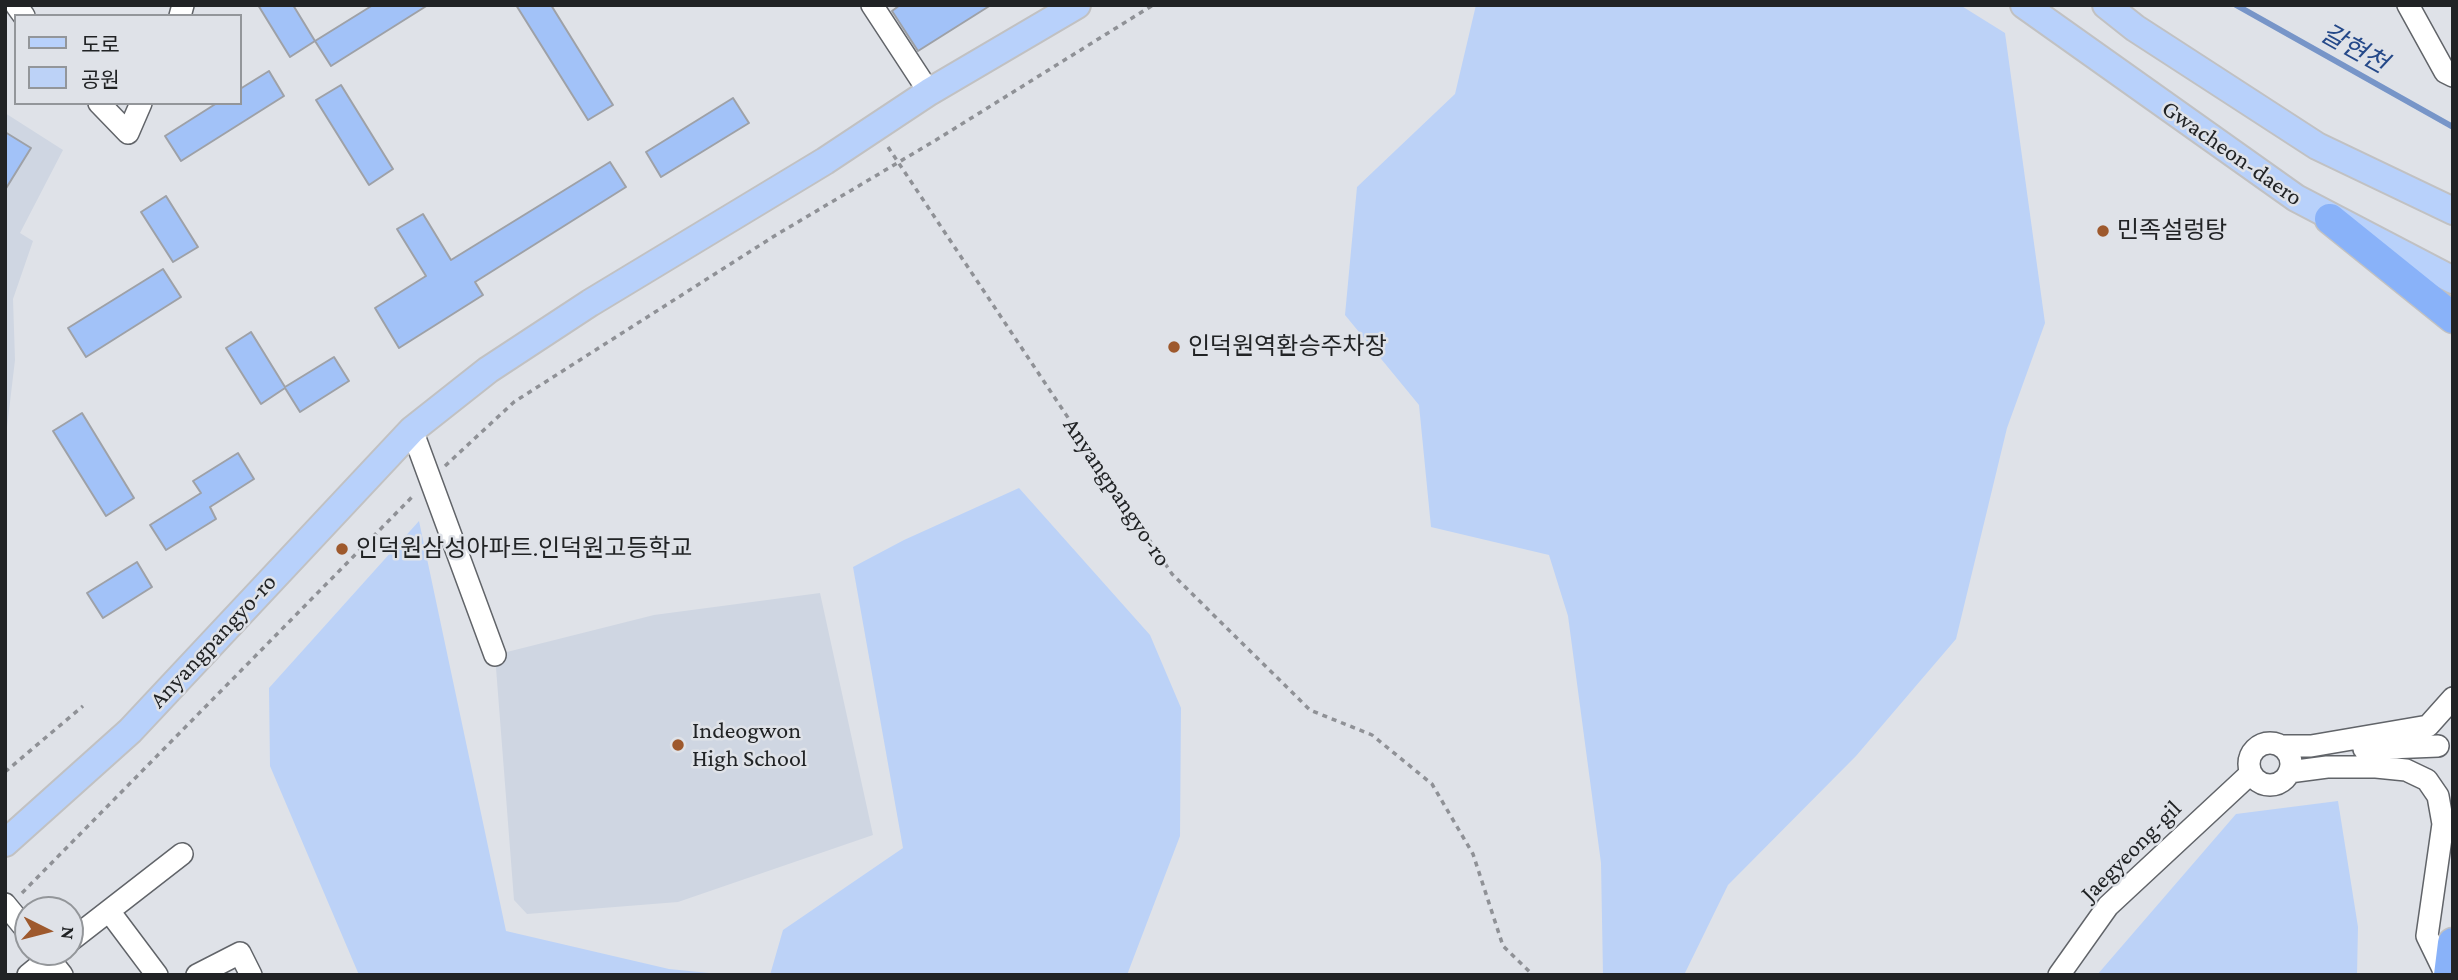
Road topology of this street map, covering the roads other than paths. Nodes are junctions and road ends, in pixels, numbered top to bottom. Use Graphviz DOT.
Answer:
graph roads {
  1 [pos="872,5"];
  2 [pos="1077,5"];
  3 [pos="2024,5"];
  4 [pos="2106,5"];
  5 [pos="2407,5"];
  6 [pos="2453,76"];
  7 [pos="929,92"];
  8 [pos="101,105"];
  9 [pos="140,105"];
  10 [pos="2453,211"];
  11 [pos="2330,219"];
  12 [pos="2453,280"];
  13 [pos="2453,318"];
  14 [pos="412,430"];
  15 [pos="495,655"];
  16 [pos="2453,698"];
  17 [pos="2438,746"];
  18 [pos="2288,761"];
  19 [pos="2250,774"];
  20 [pos="5,843"];
  21 [pos="181,854"];
  22 [pos="109,911"];
  23 [pos="84,930"];
  24 [pos="2453,943"];
  25 [pos="157,975"];
  26 [pos="197,975"];
  27 [pos="251,975"];
  28 [pos="2059,975"];
  29 [pos="2447,975"];
  1 -- 7 [label="street"];
  2 -- 7 [label="main road, Anyangpangyo-ro"];
  3 -- 11 [label="main road, Gwacheon-daero"];
  4 -- 10 [label="main road, Gwacheon-daero"];
  5 -- 6 [label="street"];
  7 -- 14 [label="main road, Anyangpangyo-ro"];
  8 -- 9 [label="street"];
  11 -- 12 [label="main road, Gwacheon-daero"];
  11 -- 13 [label="highway"];
  14 -- 15 [label="street"];
  14 -- 20 [label="main road, Anyangpangyo-ro"];
  16 -- 18 [label="street"];
  17 -- 18 [label="street"];
  18 -- 19 [label="street"];
  18 -- 19 [label="street"];
  18 -- 29 [label="street"];
  19 -- 28 [label="street, Jaegyeong-gil"];
  21 -- 22 [label="street"];
  22 -- 23 [label="street"];
  22 -- 25 [label="street"];
  24 -- 29 [label="highway"];
  26 -- 27 [label="street"];
}
